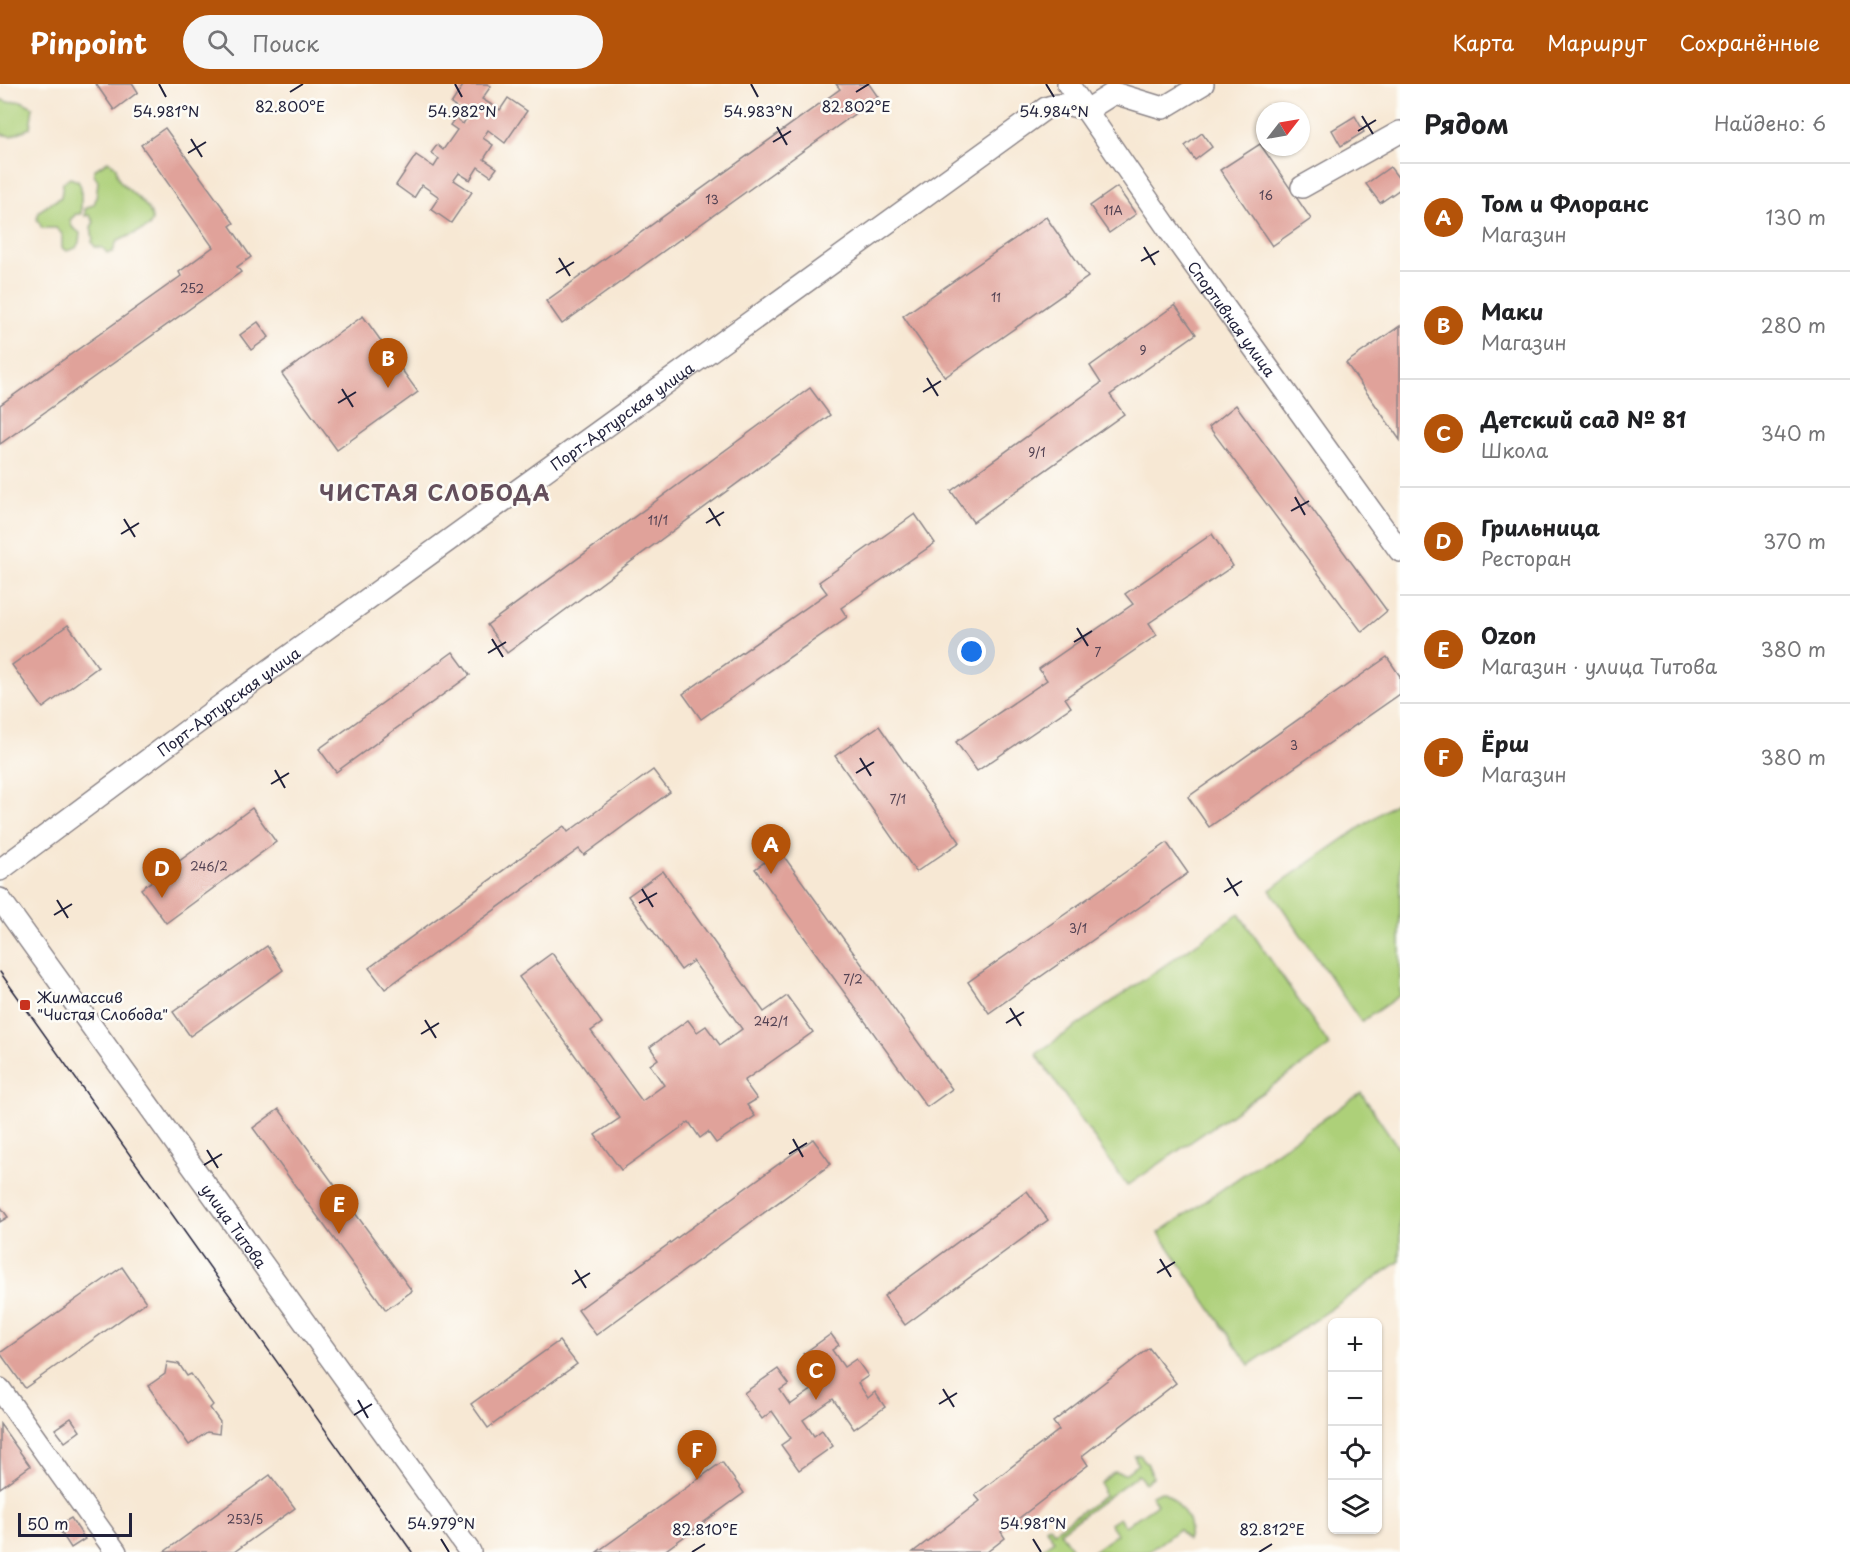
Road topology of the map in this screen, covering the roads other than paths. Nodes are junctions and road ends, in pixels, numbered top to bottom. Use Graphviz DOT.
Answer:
graph roads {
  1 [pos="1068,84"];
  2 [pos="1203,84"];
  3 [pos="1087,110"];
  4 [pos="1400,132"];
  5 [pos="1302,187"];
  6 [pos="1399,547"];
  7 [pos="0,870"];
  8 [pos="0,898"];
  9 [pos="0,1389"];
  10 [pos="116,1552"];
  11 [pos="470,1552"];
  1 -- 3 [label="street, Спортивная улица"];
  2 -- 3 [label="street"];
  3 -- 6 [label="street, Спортивная улица"];
  3 -- 7 [label="street, Порт-Артурская улица"];
  4 -- 5 [label="street"];
  8 -- 11 [label="street, улица Титова"];
  9 -- 10 [label="street"];
}
